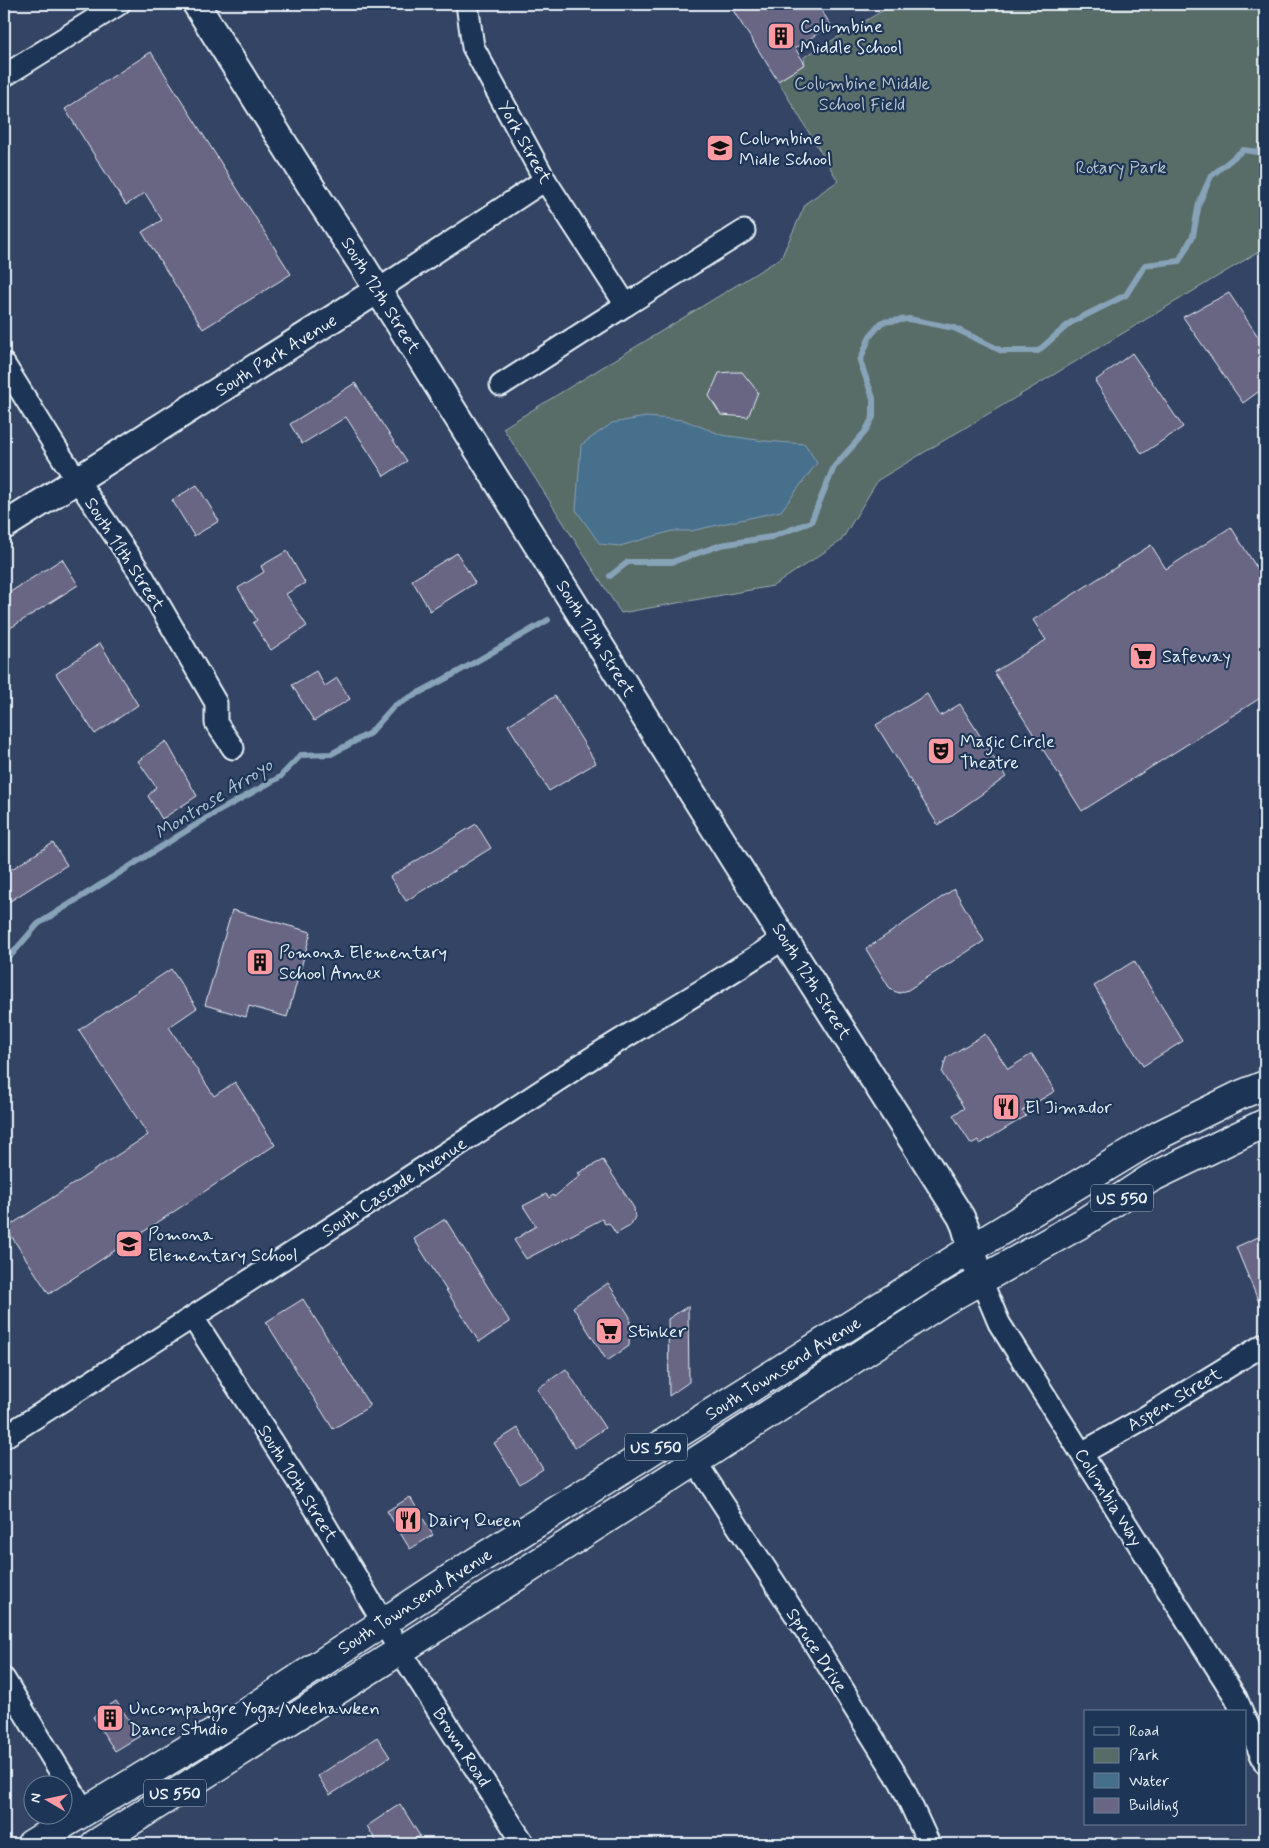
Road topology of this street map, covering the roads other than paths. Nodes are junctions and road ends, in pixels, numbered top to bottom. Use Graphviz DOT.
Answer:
graph roads {
  1 [pos="119,4"];
  2 [pos="196,4"];
  3 [pos="467,4"];
  4 [pos="4,76"];
  5 [pos="546,180"];
  6 [pos="744,231"];
  7 [pos="378,290"];
  8 [pos="626,305"];
  9 [pos="4,364"];
  10 [pos="501,385"];
  11 [pos="77,480"];
  12 [pos="4,526"];
  13 [pos="233,748"];
  14 [pos="784,938"];
  15 [pos="1265,1085"];
  16 [pos="1265,1123"];
  17 [pos="971,1249"];
  18 [pos="982,1280"];
  19 [pos="193,1318"];
  20 [pos="1265,1344"];
  21 [pos="4,1437"];
  22 [pos="1082,1453"];
  23 [pos="695,1461"];
  24 [pos="382,1622"];
  25 [pos="400,1651"];
  26 [pos="4,1679"];
  27 [pos="1241,1710"];
  28 [pos="1246,1721"];
  29 [pos="1265,1763"];
  30 [pos="85,1812"];
  31 [pos="100,1843"];
  32 [pos="31,1844"];
  33 [pos="524,1844"];
  34 [pos="929,1844"];
  1 -- 4 [label="street"];
  2 -- 7 [label="street, South 12th Street"];
  3 -- 5 [label="street, York Street"];
  5 -- 7 [label="street, South Park Avenue"];
  5 -- 8 [label="street, York Street"];
  6 -- 8 [label="street"];
  7 -- 11 [label="street, South Park Avenue"];
  7 -- 14 [label="street, South 12th Street"];
  8 -- 10 [label="street"];
  9 -- 11 [label="street, South 11th Street"];
  11 -- 12 [label="street, South Park Avenue"];
  11 -- 13 [label="street, South 11th Street"];
  14 -- 17 [label="street, South 12th Street"];
  14 -- 19 [label="street, South Cascade Avenue"];
  15 -- 17 [label="highway, South Townsend Avenue / US 550"];
  16 -- 18 [label="highway, South Townsend Avenue / US 550"];
  17 -- 18 [label="street, South 12th Street"];
  17 -- 24 [label="highway, South Townsend Avenue / US 550"];
  18 -- 22 [label="street, Columbia Way"];
  18 -- 23 [label="highway, South Townsend Avenue / US 550"];
  19 -- 21 [label="street, South Cascade Avenue"];
  19 -- 24 [label="street, South 10th Street"];
  20 -- 22 [label="street, Aspen Street"];
  22 -- 27 [label="street, Columbia Way"];
  23 -- 25 [label="highway, South Townsend Avenue / US 550"];
  23 -- 34 [label="street, Spruce Drive"];
  24 -- 25 [label="street, South 10th Street"];
  24 -- 30 [label="highway, South Townsend Avenue / US 550"];
  25 -- 31 [label="highway, South Townsend Avenue / US 550"];
  25 -- 33 [label="street, Brown Road"];
  26 -- 30 [label="street"];
  28 -- 29 [label="street"];
  30 -- 31 [label="street"];
  30 -- 32 [label="highway, South Townsend Avenue / US 550"];
}
